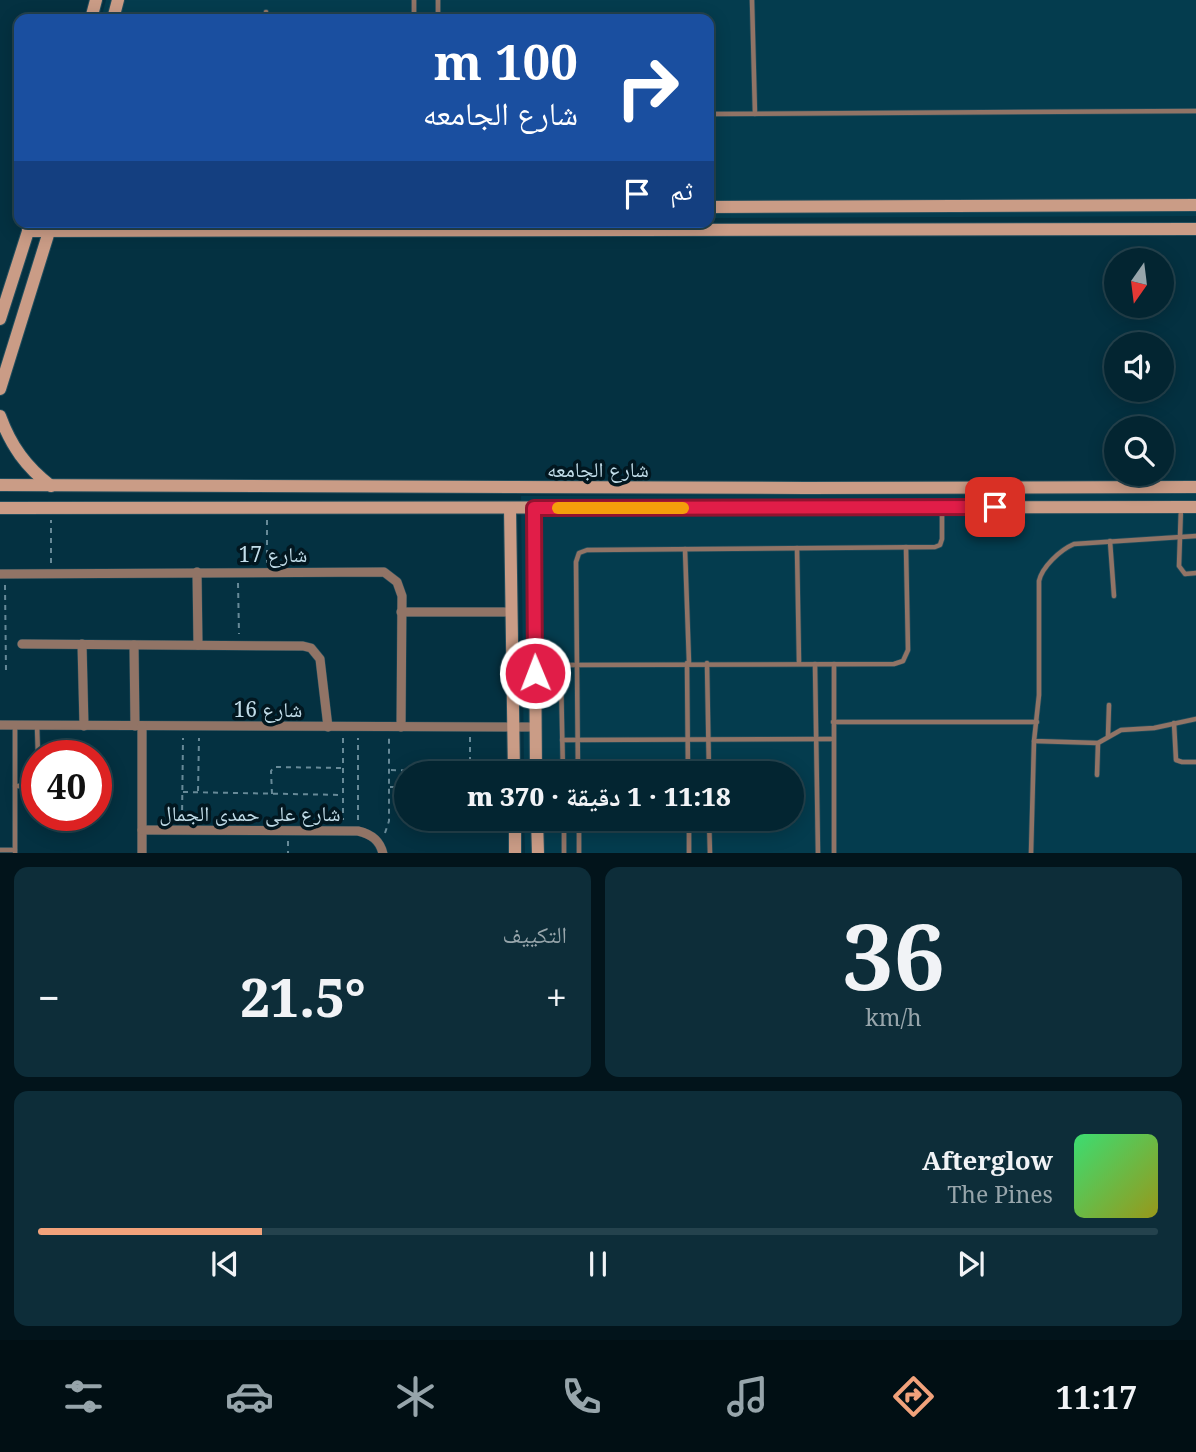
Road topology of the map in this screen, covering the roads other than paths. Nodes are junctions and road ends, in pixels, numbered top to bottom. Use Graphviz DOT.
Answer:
graph roads {
  1 [pos="752,0"];
  2 [pos="1196,111"];
  3 [pos="714,114"];
  4 [pos="755,114"];
  5 [pos="1196,205"];
  6 [pos="714,207"];
  7 [pos="714,227"];
  8 [pos="30,228"];
  9 [pos="50,228"];
  10 [pos="1196,229"];
  11 [pos="0,319"];
  12 [pos="0,388"];
  13 [pos="0,416"];
  14 [pos="0,485"];
  15 [pos="51,486"];
  16 [pos="1196,487"];
  17 [pos="806,488"];
  18 [pos="942,507"];
  19 [pos="1181,507"];
  20 [pos="1196,507"];
  21 [pos="0,508"];
  22 [pos="510,508"];
  23 [pos="534,508"];
  24 [pos="807,508"];
  25 [pos="1196,536"];
  26 [pos="1180,539"];
  27 [pos="1110,541"];
  28 [pos="906,547"];
  29 [pos="797,548"];
  30 [pos="685,549"];
  31 [pos="197,572"];
  32 [pos="1196,573"];
  33 [pos="2,574"];
  34 [pos="1114,596"];
  35 [pos="401,612"];
  36 [pos="511,612"];
  37 [pos="22,644"];
  38 [pos="82,645"];
  39 [pos="134,645"];
  40 [pos="198,645"];
  41 [pos="578,663"];
  42 [pos="688,663"];
  43 [pos="708,663"];
  44 [pos="799,663"];
  45 [pos="815,663"];
  46 [pos="834,664"];
  47 [pos="1109,705"];
  48 [pos="1196,719"];
  49 [pos="833,722"];
  50 [pos="1037,722"];
  51 [pos="1174,723"];
  52 [pos="0,725"];
  53 [pos="15,725"];
  54 [pos="37,725"];
  55 [pos="84,726"];
  56 [pos="138,726"];
  57 [pos="328,727"];
  58 [pos="401,727"];
  59 [pos="513,727"];
  60 [pos="536,727"];
  61 [pos="1108,737"];
  62 [pos="816,738"];
  63 [pos="833,738"];
  64 [pos="688,739"];
  65 [pos="708,739"];
  66 [pos="37,740"];
  67 [pos="562,740"];
  68 [pos="578,740"];
  69 [pos="1034,741"];
  70 [pos="1098,743"];
  71 [pos="514,761"];
  72 [pos="536,761"];
  73 [pos="563,761"];
  74 [pos="578,761"];
  75 [pos="688,761"];
  76 [pos="709,761"];
  77 [pos="1196,762"];
  78 [pos="1097,775"];
  79 [pos="15,786"];
  80 [pos="21,786"];
  81 [pos="142,830"];
  82 [pos="515,831"];
  83 [pos="537,831"];
  84 [pos="564,831"];
  85 [pos="579,831"];
  86 [pos="689,831"];
  87 [pos="709,831"];
  88 [pos="0,850"];
  89 [pos="15,852"];
  90 [pos="142,853"];
  91 [pos="383,853"];
  92 [pos="515,853"];
  93 [pos="538,853"];
  94 [pos="564,853"];
  95 [pos="579,853"];
  96 [pos="689,853"];
  97 [pos="710,853"];
  98 [pos="818,853"];
  99 [pos="834,853"];
  100 [pos="1031,853"];
  1 -- 4 [label="lane"];
  2 -- 4 [label="lane"];
  3 -- 4 [label="lane"];
  5 -- 6 [label="main road"];
  7 -- 10 [label="main road"];
  8 -- 11 [label="main road"];
  9 -- 12 [label="main road"];
  13 -- 15 [label="main road"];
  14 -- 15 [label="main road, شارع الجامعه"];
  15 -- 17 [label="main road, شارع الجامعه"];
  16 -- 17 [label="main road, شارع الجامعه"];
  17 -- 24 [label="main road"];
  18 -- 19 [label="main road, شارع الجامعه"];
  18 -- 24 [label="main road, شارع الجامعه"];
  18 -- 28 [label="lane"];
  19 -- 20 [label="main road, شارع الجامعه"];
  19 -- 26 [label="lane"];
  21 -- 22 [label="main road, شارع الجامعه"];
  22 -- 23 [label="main road, شارع الجامعه"];
  22 -- 36 [label="main road"];
  23 -- 24 [label="main road, شارع الجامعه"];
  23 -- 60 [label="main road"];
  25 -- 26 [label="lane"];
  26 -- 27 [label="lane"];
  26 -- 32 [label="lane"];
  27 -- 34 [label="lane"];
  27 -- 50 [label="lane"];
  28 -- 29 [label="lane"];
  28 -- 46 [label="lane"];
  29 -- 30 [label="lane"];
  29 -- 44 [label="lane"];
  30 -- 41 [label="lane"];
  30 -- 42 [label="lane"];
  31 -- 33 [label="street, شارع 17"];
  31 -- 35 [label="street, شارع 17"];
  31 -- 40 [label="street"];
  35 -- 36 [label="street"];
  35 -- 58 [label="street, شارع 17"];
  36 -- 59 [label="main road"];
  37 -- 38 [label="street"];
  38 -- 39 [label="street"];
  38 -- 55 [label="street"];
  39 -- 40 [label="street"];
  39 -- 56 [label="street"];
  40 -- 57 [label="street"];
  41 -- 42 [label="lane"];
  41 -- 67 [label="lane"];
  41 -- 68 [label="lane"];
  42 -- 43 [label="lane"];
  42 -- 64 [label="lane"];
  43 -- 44 [label="lane"];
  43 -- 65 [label="lane"];
  44 -- 45 [label="lane"];
  45 -- 46 [label="lane"];
  45 -- 62 [label="lane"];
  46 -- 49 [label="lane"];
  47 -- 61 [label="lane"];
  48 -- 51 [label="lane"];
  49 -- 50 [label="lane"];
  49 -- 63 [label="lane"];
  50 -- 69 [label="lane"];
  51 -- 61 [label="lane"];
  51 -- 77 [label="lane"];
  52 -- 53 [label="street, شارع 16"];
  53 -- 54 [label="street, شارع 16"];
  53 -- 79 [label="lane"];
  54 -- 55 [label="street, شارع 16"];
  54 -- 66 [label="lane"];
  55 -- 56 [label="street, شارع 16"];
  56 -- 57 [label="street, شارع 16"];
  56 -- 81 [label="street"];
  57 -- 58 [label="street, شارع 16"];
  58 -- 59 [label="street, شارع 16"];
  59 -- 60 [label="street, شارع 16"];
  59 -- 71 [label="main road"];
  60 -- 72 [label="main road"];
  61 -- 70 [label="lane"];
  62 -- 63 [label="lane"];
  62 -- 65 [label="lane"];
  62 -- 98 [label="lane"];
  63 -- 99 [label="lane"];
  64 -- 65 [label="lane"];
  64 -- 68 [label="lane"];
  64 -- 75 [label="lane"];
  65 -- 76 [label="lane"];
  67 -- 68 [label="lane"];
  67 -- 73 [label="lane"];
  68 -- 74 [label="lane"];
  69 -- 70 [label="lane"];
  69 -- 100 [label="lane"];
  70 -- 78 [label="lane"];
  79 -- 80 [label="lane"];
  79 -- 89 [label="lane"];
  81 -- 90 [label="street"];
  81 -- 91 [label="street, شارع على حمدى الجمال"];
  82 -- 92 [label="main road"];
  83 -- 93 [label="main road"];
  84 -- 94 [label="lane"];
  85 -- 95 [label="lane"];
  86 -- 96 [label="lane"];
  87 -- 97 [label="lane"];
  88 -- 89 [label="lane"];
}
